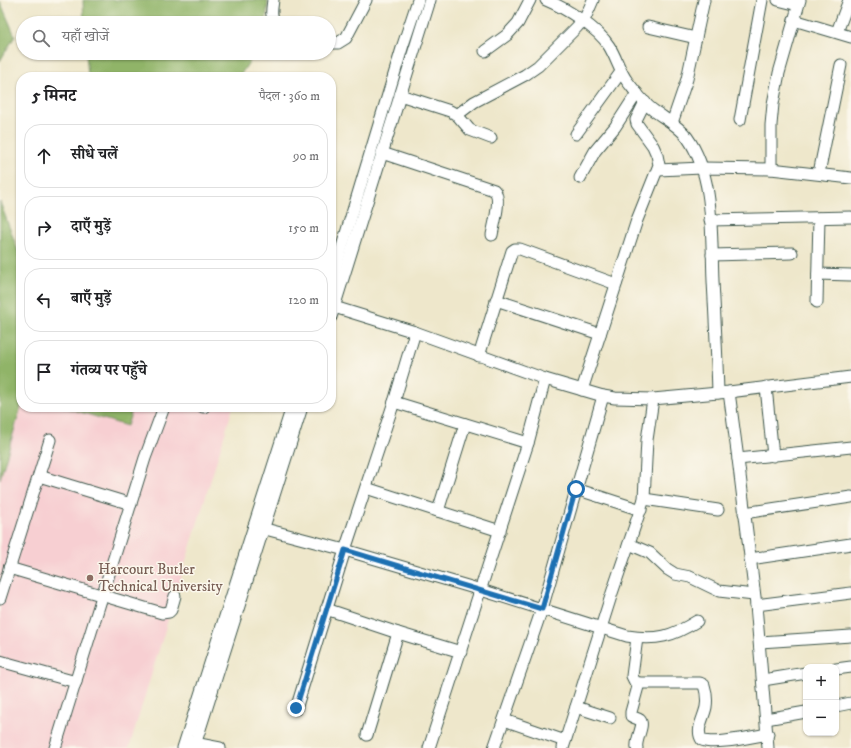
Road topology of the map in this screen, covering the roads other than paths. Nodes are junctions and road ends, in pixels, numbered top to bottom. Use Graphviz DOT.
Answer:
graph roads {
  1 [pos="273,0"];
  2 [pos="366,0"];
  3 [pos="418,0"];
  4 [pos="430,0"];
  5 [pos="530,0"];
  6 [pos="546,0"];
  7 [pos="593,0"];
  8 [pos="704,0"];
  9 [pos="762,0"];
  10 [pos="778,0"];
  11 [pos="849,0"];
  12 [pos="799,3"];
  13 [pos="272,16"];
  14 [pos="583,20"];
  15 [pos="794,20"];
  16 [pos="648,27"];
  17 [pos="837,32"];
  18 [pos="851,37"];
  19 [pos="696,38"];
  20 [pos="336,42"];
  21 [pos="485,51"];
  22 [pos="841,65"];
  23 [pos="622,72"];
  24 [pos="637,93"];
  25 [pos="395,99"];
  26 [pos="645,102"];
  27 [pos="457,115"];
  28 [pos="674,118"];
  29 [pos="740,120"];
  30 [pos="576,134"];
  31 [pos="491,138"];
  32 [pos="382,153"];
  33 [pos="702,168"];
  34 [pos="771,168"];
  35 [pos="658,170"];
  36 [pos="819,173"];
  37 [pos="580,178"];
  38 [pos="851,178"];
  39 [pos="851,217"];
  40 [pos="819,218"];
  41 [pos="710,220"];
  42 [pos="492,235"];
  43 [pos="348,245"];
  44 [pos="792,253"];
  45 [pos="712,255"];
  46 [pos="336,272"];
  47 [pos="818,274"];
  48 [pos="851,275"];
  49 [pos="616,284"];
  50 [pos="336,294"];
  51 [pos="496,300"];
  52 [pos="817,302"];
  53 [pos="336,311"];
  54 [pos="415,332"];
  55 [pos="600,334"];
  56 [pos="479,356"];
  57 [pos="851,377"];
  58 [pos="545,379"];
  59 [pos="766,387"];
  60 [pos="582,390"];
  61 [pos="724,393"];
  62 [pos="603,396"];
  63 [pos="654,399"];
  64 [pos="394,402"];
  65 [pos="162,412"];
  66 [pos="291,412"];
  67 [pos="300,412"];
  68 [pos="466,424"];
  69 [pos="50,440"];
  70 [pos="528,443"];
  71 [pos="851,447"];
  72 [pos="773,456"];
  73 [pos="738,459"];
  74 [pos="39,476"];
  75 [pos="366,488"];
  76 [pos="576,489"];
  77 [pos="851,497"];
  78 [pos="644,499"];
  79 [pos="131,504"];
  80 [pos="641,510"];
  81 [pos="718,510"];
  82 [pos="438,511"];
  83 [pos="744,513"];
  84 [pos="259,527"];
  85 [pos="500,531"];
  86 [pos="629,544"];
  87 [pos="851,544"];
  88 [pos="345,550"];
  89 [pos="750,559"];
  90 [pos="9,568"];
  91 [pos="481,590"];
  92 [pos="851,593"];
  93 [pos="103,595"];
  94 [pos="175,596"];
  95 [pos="0,598"];
  96 [pos="755,600"];
  97 [pos="326,609"];
  98 [pos="542,609"];
  99 [pos="697,621"];
  100 [pos="601,628"];
  101 [pos="398,633"];
  102 [pos="851,636"];
  103 [pos="637,638"];
  104 [pos="760,642"];
  105 [pos="461,652"];
  106 [pos="0,661"];
  107 [pos="851,667"];
  108 [pos="839,669"];
  109 [pos="803,673"];
  110 [pos="763,680"];
  111 [pos="76,682"];
  112 [pos="639,683"];
  113 [pos="851,703"];
  114 [pos="839,705"];
  115 [pos="576,707"];
  116 [pos="296,708"];
  117 [pos="803,713"];
  118 [pos="610,718"];
  119 [pos="766,719"];
  120 [pos="504,720"];
  121 [pos="768,734"];
  122 [pos="367,735"];
  123 [pos="564,744"];
  124 [pos="189,745"];
  125 [pos="55,748"];
  126 [pos="220,748"];
  127 [pos="429,748"];
  128 [pos="494,748"];
  129 [pos="637,748"];
  130 [pos="768,748"];
  1 -- 13 [label="street"];
  2 -- 20 [label="street"];
  3 -- 25 [label="street"];
  4 -- 25 [label="street"];
  5 -- 21 [label="street"];
  6 -- 14 [label="street"];
  7 -- 14 [label="street"];
  8 -- 19 [label="street"];
  9 -- 29 [label="street"];
  10 -- 12 [label="street"];
  11 -- 17 [label="street"];
  12 -- 15 [label="street"];
  14 -- 23 [label="street"];
  14 -- 27 [label="street"];
  15 -- 17 [label="street"];
  15 -- 34 [label="street"];
  16 -- 19 [label="street"];
  17 -- 18 [label="street"];
  19 -- 28 [label="street"];
  22 -- 36 [label="street"];
  23 -- 24 [label="street"];
  23 -- 30 [label="street"];
  24 -- 26 [label="street"];
  24 -- 37 [label="street"];
  25 -- 27 [label="street"];
  25 -- 32 [label="street"];
  25 -- 43 [label="street"];
  26 -- 28 [label="street"];
  26 -- 35 [label="street"];
  27 -- 31 [label="street"];
  28 -- 33 [label="street"];
  32 -- 42 [label="street"];
  32 -- 43 [label="street"];
  33 -- 34 [label="street"];
  33 -- 35 [label="street"];
  33 -- 41 [label="street"];
  34 -- 36 [label="street"];
  35 -- 49 [label="street"];
  36 -- 38 [label="street"];
  39 -- 40 [label="street"];
  40 -- 41 [label="street"];
  40 -- 47 [label="street"];
  41 -- 45 [label="street"];
  43 -- 46 [label="street"];
  43 -- 50 [label="street"];
  44 -- 45 [label="street"];
  45 -- 61 [label="street"];
  47 -- 48 [label="street"];
  47 -- 52 [label="street"];
  49 -- 51 [label="street"];
  49 -- 55 [label="street"];
  51 -- 55 [label="street"];
  51 -- 56 [label="street"];
  53 -- 54 [label="street"];
  54 -- 56 [label="street"];
  54 -- 64 [label="street"];
  55 -- 60 [label="street"];
  56 -- 58 [label="street"];
  57 -- 59 [label="street"];
  58 -- 60 [label="street"];
  58 -- 70 [label="street"];
  59 -- 61 [label="street"];
  59 -- 72 [label="street"];
  60 -- 62 [label="street"];
  61 -- 63 [label="street"];
  61 -- 73 [label="street"];
  62 -- 63 [label="street"];
  62 -- 76 [label="street"];
  63 -- 78 [label="street"];
  64 -- 68 [label="street"];
  64 -- 75 [label="street"];
  65 -- 79 [label="street"];
  66 -- 84 [label="street"];
  67 -- 84 [label="street"];
  68 -- 70 [label="street"];
  68 -- 82 [label="street"];
  69 -- 74 [label="street"];
  70 -- 85 [label="street"];
  71 -- 72 [label="street"];
  72 -- 73 [label="street"];
  73 -- 83 [label="street"];
  74 -- 79 [label="street"];
  74 -- 90 [label="street"];
  75 -- 82 [label="street"];
  75 -- 88 [label="street"];
  76 -- 80 [label="street"];
  76 -- 98 [label="street"];
  77 -- 83 [label="street"];
  78 -- 80 [label="street"];
  78 -- 81 [label="street"];
  79 -- 93 [label="street"];
  80 -- 86 [label="street"];
  82 -- 85 [label="street"];
  83 -- 89 [label="street"];
  84 -- 88 [label="street"];
  84 -- 124 [label="street"];
  85 -- 91 [label="street"];
  86 -- 96 [label="street"];
  86 -- 100 [label="street"];
  87 -- 89 [label="street"];
  88 -- 91 [label="street"];
  88 -- 97 [label="street"];
  89 -- 96 [label="street"];
  90 -- 93 [label="street"];
  90 -- 95 [label="street"];
  91 -- 98 [label="street"];
  91 -- 105 [label="street"];
  92 -- 96 [label="street"];
  93 -- 94 [label="street"];
  93 -- 111 [label="street"];
  96 -- 104 [label="street"];
  97 -- 101 [label="street"];
  97 -- 116 [label="street"];
  98 -- 100 [label="street"];
  98 -- 120 [label="street"];
  99 -- 103 [label="street"];
  100 -- 103 [label="street"];
  100 -- 115 [label="street"];
  101 -- 105 [label="street"];
  101 -- 122 [label="street"];
  102 -- 104 [label="street"];
  103 -- 112 [label="street"];
  104 -- 110 [label="street"];
  105 -- 127 [label="street"];
  106 -- 111 [label="street"];
  107 -- 108 [label="street"];
  109 -- 110 [label="street"];
  110 -- 119 [label="street"];
  111 -- 125 [label="street"];
  112 -- 121 [label="street"];
  112 -- 129 [label="street"];
  113 -- 114 [label="street"];
  115 -- 118 [label="street"];
  115 -- 123 [label="street"];
  117 -- 119 [label="street"];
  119 -- 121 [label="street"];
  120 -- 123 [label="street"];
  120 -- 128 [label="street"];
  121 -- 130 [label="street"];
  124 -- 126 [label="street"];
}
